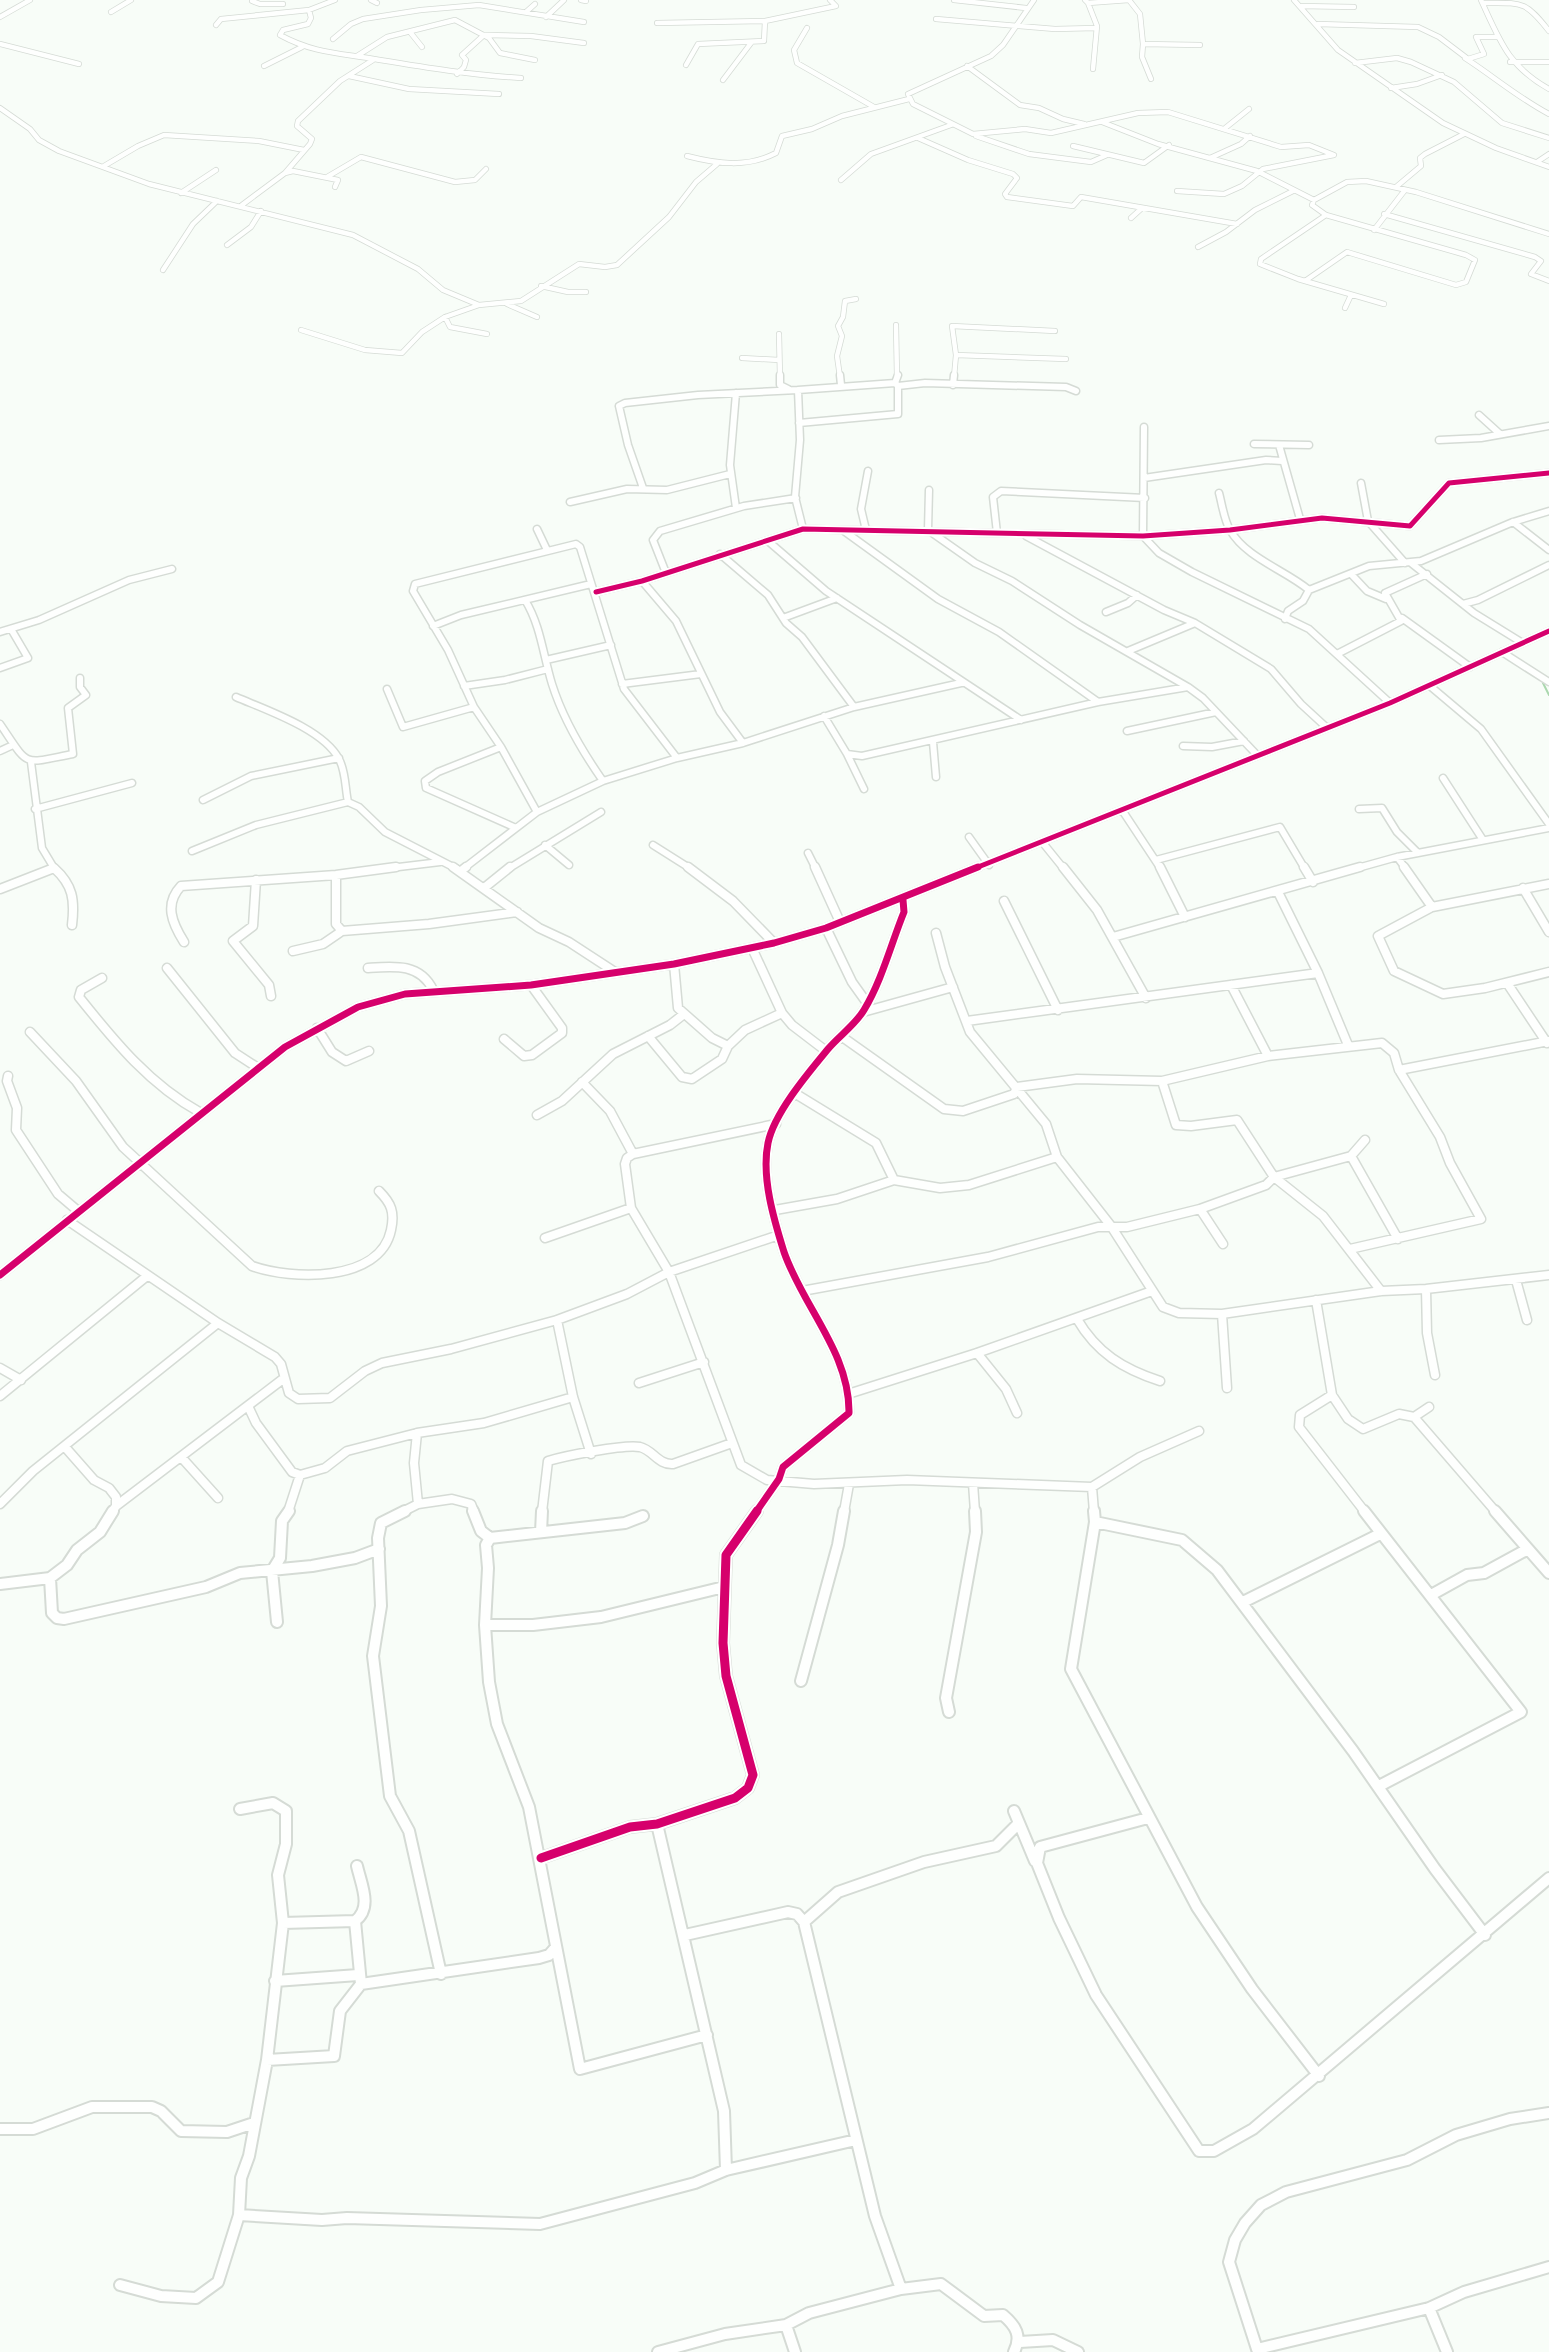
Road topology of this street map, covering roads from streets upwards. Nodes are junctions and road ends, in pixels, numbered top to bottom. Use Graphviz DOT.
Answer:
graph roads {
  1 [pos="30,0"];
  2 [pos="131,0"];
  3 [pos="335,0"];
  4 [pos="371,0"];
  5 [pos="564,0"];
  6 [pos="581,0"];
  7 [pos="830,0"];
  8 [pos="954,0"];
  9 [pos="1034,0"];
  10 [pos="1294,0"];
  11 [pos="252,1"];
  12 [pos="586,1"];
  13 [pos="1087,1"];
  14 [pos="1482,1"];
  15 [pos="284,2"];
  16 [pos="996,2"];
  17 [pos="377,3"];
  18 [pos="450,3"];
  19 [pos="535,4"];
  20 [pos="1300,6"];
  21 [pos="1354,7"];
  22 [pos="1026,8"];
  23 [pos="309,10"];
  24 [pos="111,12"];
  25 [pos="284,12"];
  26 [pos="526,12"];
  27 [pos="0,17"];
  28 [pos="546,17"];
  29 [pos="936,19"];
  30 [pos="455,20"];
  31 [pos="765,21"];
  32 [pos="584,22"];
  33 [pos="657,23"];
  34 [pos="1318,24"];
  35 [pos="216,25"];
  36 [pos="1016,26"];
  37 [pos="807,28"];
  38 [pos="1096,28"];
  39 [pos="1549,31"];
  40 [pos="410,32"];
  41 [pos="484,35"];
  42 [pos="1436,36"];
  43 [pos="1498,37"];
  44 [pos="333,39"];
  45 [pos="584,43"];
  46 [pos="751,43"];
  47 [pos="0,44"];
  48 [pos="1143,44"];
  49 [pos="1200,45"];
  50 [pos="302,47"];
  51 [pos="422,47"];
  52 [pos="329,54"];
  53 [pos="357,56"];
  54 [pos="317,60"];
  55 [pos="373,60"];
  56 [pos="535,60"];
  57 [pos="1510,62"];
  58 [pos="1549,62"];
  59 [pos="1355,63"];
  60 [pos="79,64"];
  61 [pos="686,65"];
  62 [pos="264,66"];
  63 [pos="967,66"];
  64 [pos="1093,69"];
  65 [pos="457,74"];
  66 [pos="1442,75"];
  67 [pos="349,76"];
  68 [pos="520,78"];
  69 [pos="1151,79"];
  70 [pos="723,80"];
  71 [pos="1390,88"];
  72 [pos="1549,89"];
  73 [pos="499,94"];
  74 [pos="909,99"];
  75 [pos="874,107"];
  76 [pos="0,108"];
  77 [pos="1249,108"];
  78 [pos="1549,114"];
  79 [pos="1102,122"];
  80 [pos="1084,124"];
  81 [pos="951,125"];
  82 [pos="1224,129"];
  83 [pos="973,134"];
  84 [pos="1464,134"];
  85 [pos="1250,136"];
  86 [pos="918,138"];
  87 [pos="1549,138"];
  88 [pos="1169,145"];
  89 [pos="1073,146"];
  90 [pos="304,150"];
  91 [pos="1549,154"];
  92 [pos="1107,155"];
  93 [pos="687,156"];
  94 [pos="1210,159"];
  95 [pos="1538,162"];
  96 [pos="717,163"];
  97 [pos="104,166"];
  98 [pos="1549,167"];
  99 [pos="486,169"];
  100 [pos="216,170"];
  101 [pos="289,171"];
  102 [pos="1259,172"];
  103 [pos="327,177"];
  104 [pos="841,180"];
  105 [pos="335,187"];
  106 [pos="1396,187"];
  107 [pos="1405,190"];
  108 [pos="1177,191"];
  109 [pos="1293,191"];
  110 [pos="178,193"];
  111 [pos="1314,200"];
  112 [pos="216,201"];
  113 [pos="242,205"];
  114 [pos="1142,208"];
  115 [pos="261,211"];
  116 [pos="1384,214"];
  117 [pos="1326,215"];
  118 [pos="1131,218"];
  119 [pos="1237,224"];
  120 [pos="1374,230"];
  121 [pos="1549,234"];
  122 [pos="226,245"];
  123 [pos="1198,247"];
  124 [pos="163,270"];
  125 [pos="1305,281"];
  126 [pos="1549,281"];
  127 [pos="541,286"];
  128 [pos="586,292"];
  129 [pos="1351,295"];
  130 [pos="856,299"];
  131 [pos="508,304"];
  132 [pos="1384,304"];
  133 [pos="479,305"];
  134 [pos="1345,308"];
  135 [pos="445,317"];
  136 [pos="537,317"];
  137 [pos="896,325"];
  138 [pos="301,330"];
  139 [pos="1055,331"];
  140 [pos="487,334"];
  141 [pos="779,334"];
  142 [pos="956,355"];
  143 [pos="742,358"];
  144 [pos="1066,359"];
  145 [pos="779,360"];
  146 [pos="953,384"];
  147 [pos="841,385"];
  148 [pos="896,385"];
  149 [pos="798,390"];
  150 [pos="1076,391"];
  151 [pos="736,393"];
  152 [pos="1479,415"];
  153 [pos="799,423"];
  154 [pos="1549,426"];
  155 [pos="1144,427"];
  156 [pos="1500,434"];
  157 [pos="1439,440"];
  158 [pos="1254,444"];
  159 [pos="1309,444"];
  160 [pos="1279,445"];
  161 [pos="1282,461"];
  162 [pos="868,471"];
  163 [pos="1549,472"];
  164 [pos="730,474"];
  165 [pos="1144,478"];
  166 [pos="1361,483"];
  167 [pos="643,488"];
  168 [pos="929,490"];
  169 [pos="1219,492"];
  170 [pos="796,498"];
  171 [pos="1145,498"];
  172 [pos="570,502"];
  173 [pos="736,509"];
  174 [pos="1549,511"];
  175 [pos="1300,519"];
  176 [pos="1368,521"];
  177 [pos="1513,522"];
  178 [pos="537,529"];
  179 [pos="803,529"];
  180 [pos="866,530"];
  181 [pos="928,530"];
  182 [pos="1230,530"];
  183 [pos="844,531"];
  184 [pos="997,533"];
  185 [pos="1023,534"];
  186 [pos="1143,536"];
  187 [pos="768,541"];
  188 [pos="547,550"];
  189 [pos="1549,550"];
  190 [pos="720,554"];
  191 [pos="1414,563"];
  192 [pos="1549,565"];
  193 [pos="172,569"];
  194 [pos="666,573"];
  195 [pos="1427,574"];
  196 [pos="1352,575"];
  197 [pos="642,581"];
  198 [pos="592,584"];
  199 [pos="1309,590"];
  200 [pos="596,592"];
  201 [pos="1137,595"];
  202 [pos="837,598"];
  203 [pos="1386,599"];
  204 [pos="525,600"];
  205 [pos="1463,604"];
  206 [pos="1106,612"];
  207 [pos="783,618"];
  208 [pos="1402,618"];
  209 [pos="1285,619"];
  210 [pos="1195,623"];
  211 [pos="433,626"];
  212 [pos="11,629"];
  213 [pos="1549,631"];
  214 [pos="0,632"];
  215 [pos="1521,642"];
  216 [pos="611,645"];
  217 [pos="1128,651"];
  218 [pos="1503,652"];
  219 [pos="1339,653"];
  220 [pos="546,660"];
  221 [pos="1469,667"];
  222 [pos="0,668"];
  223 [pos="548,669"];
  224 [pos="701,674"];
  225 [pos="79,678"];
  226 [pos="1549,682"];
  227 [pos="961,683"];
  228 [pos="622,684"];
  229 [pos="464,686"];
  230 [pos="1430,686"];
  231 [pos="1188,687"];
  232 [pos="387,689"];
  233 [pos="236,697"];
  234 [pos="1098,702"];
  235 [pos="1390,703"];
  236 [pos="474,707"];
  237 [pos="854,707"];
  238 [pos="1216,712"];
  239 [pos="824,716"];
  240 [pos="1021,720"];
  241 [pos="0,724"];
  242 [pos="1326,727"];
  243 [pos="1127,732"];
  244 [pos="1244,741"];
  245 [pos="933,742"];
  246 [pos="743,743"];
  247 [pos="13,745"];
  248 [pos="1183,746"];
  249 [pos="501,747"];
  250 [pos="0,751"];
  251 [pos="848,754"];
  252 [pos="1257,755"];
  253 [pos="339,758"];
  254 [pos="677,758"];
  255 [pos="31,762"];
  256 [pos="936,778"];
  257 [pos="1443,778"];
  258 [pos="603,781"];
  259 [pos="132,783"];
  260 [pos="864,789"];
  261 [pos="203,800"];
  262 [pos="348,802"];
  263 [pos="35,809"];
  264 [pos="1359,809"];
  265 [pos="1122,810"];
  266 [pos="537,812"];
  267 [pos="601,812"];
  268 [pos="1549,826"];
  269 [pos="516,828"];
  270 [pos="969,837"];
  271 [pos="1483,840"];
  272 [pos="1043,843"];
  273 [pos="545,845"];
  274 [pos="653,845"];
  275 [pos="192,851"];
  276 [pos="808,853"];
  277 [pos="1418,853"];
  278 [pos="1398,857"];
  279 [pos="1156,860"];
  280 [pos="440,862"];
  281 [pos="569,865"];
  282 [pos="989,865"];
  283 [pos="54,867"];
  284 [pos="461,871"];
  285 [pos="336,875"];
  286 [pos="256,880"];
  287 [pos="1312,882"];
  288 [pos="1549,884"];
  289 [pos="484,888"];
  290 [pos="1524,888"];
  291 [pos="0,889"];
  292 [pos="1278,891"];
  293 [pos="903,900"];
  294 [pos="1004,901"];
  295 [pos="1432,907"];
  296 [pos="517,912"];
  297 [pos="1185,917"];
  298 [pos="1549,917"];
  299 [pos="1539,918"];
  300 [pos="840,922"];
  301 [pos="72,925"];
  302 [pos="826,928"];
  303 [pos="342,931"];
  304 [pos="1549,932"];
  305 [pos="936,933"];
  306 [pos="1113,937"];
  307 [pos="184,942"];
  308 [pos="775,943"];
  309 [pos="752,948"];
  310 [pos="293,951"];
  311 [pos="674,964"];
  312 [pos="167,968"];
  313 [pos="368,968"];
  314 [pos="614,972"];
  315 [pos="1549,972"];
  316 [pos="1318,973"];
  317 [pos="102,978"];
  318 [pos="1507,983"];
  319 [pos="531,985"];
  320 [pos="1231,985"];
  321 [pos="953,987"];
  322 [pos="433,990"];
  323 [pos="271,996"];
  324 [pos="1146,998"];
  325 [pos="867,1003"];
  326 [pos="1058,1010"];
  327 [pos="863,1012"];
  328 [pos="782,1013"];
  329 [pos="684,1014"];
  330 [pos="967,1021"];
  331 [pos="317,1028"];
  332 [pos="30,1032"];
  333 [pos="648,1036"];
  334 [pos="841,1036"];
  335 [pos="504,1039"];
  336 [pos="1548,1043"];
  337 [pos="1348,1045"];
  338 [pos="728,1046"];
  339 [pos="369,1051"];
  340 [pos="826,1051"];
  341 [pos="1268,1056"];
  342 [pos="258,1068"];
  343 [pos="1399,1070"];
  344 [pos="5,1080"];
  345 [pos="1162,1081"];
  346 [pos="583,1082"];
  347 [pos="1017,1087"];
  348 [pos="796,1094"];
  349 [pos="201,1114"];
  350 [pos="537,1115"];
  351 [pos="776,1124"];
  352 [pos="1366,1140"];
  353 [pos="633,1154"];
  354 [pos="1350,1156"];
  355 [pos="1057,1157"];
  356 [pos="141,1161"];
  357 [pos="1274,1177"];
  358 [pos="894,1180"];
  359 [pos="379,1191"];
  360 [pos="631,1208"];
  361 [pos="1200,1209"];
  362 [pos="775,1210"];
  363 [pos="78,1211"];
  364 [pos="66,1220"];
  365 [pos="1111,1226"];
  366 [pos="779,1236"];
  367 [pos="545,1238"];
  368 [pos="1398,1239"];
  369 [pos="1223,1244"];
  370 [pos="1350,1249"];
  371 [pos="2,1268"];
  372 [pos="669,1272"];
  373 [pos="1549,1275"];
  374 [pos="146,1276"];
  375 [pos="1517,1280"];
  376 [pos="1426,1289"];
  377 [pos="802,1291"];
  378 [pos="1152,1291"];
  379 [pos="1381,1291"];
  380 [pos="1316,1300"];
  381 [pos="1222,1314"];
  382 [pos="1077,1319"];
  383 [pos="557,1320"];
  384 [pos="1527,1320"];
  385 [pos="218,1323"];
  386 [pos="977,1353"];
  387 [pos="704,1362"];
  388 [pos="0,1368"];
  389 [pos="1435,1376"];
  390 [pos="283,1379"];
  391 [pos="21,1380"];
  392 [pos="1160,1381"];
  393 [pos="639,1383"];
  394 [pos="1227,1388"];
  395 [pos="849,1394"];
  396 [pos="1332,1395"];
  397 [pos="0,1396"];
  398 [pos="573,1397"];
  399 [pos="248,1406"];
  400 [pos="1429,1407"];
  401 [pos="1017,1413"];
  402 [pos="1414,1417"];
  403 [pos="1199,1431"];
  404 [pos="417,1433"];
  405 [pos="732,1443"];
  406 [pos="65,1447"];
  407 [pos="591,1454"];
  408 [pos="182,1458"];
  409 [pos="300,1475"];
  410 [pos="779,1479"];
  411 [pos="973,1483"];
  412 [pos="849,1484"];
  413 [pos="1092,1487"];
  414 [pos="218,1497"];
  415 [pos="1,1500"];
  416 [pos="418,1504"];
  417 [pos="116,1506"];
  418 [pos="643,1516"];
  419 [pos="1095,1522"];
  420 [pos="541,1532"];
  421 [pos="1380,1534"];
  422 [pos="490,1538"];
  423 [pos="379,1549"];
  424 [pos="1528,1549"];
  425 [pos="272,1571"];
  426 [pos="1549,1573"];
  427 [pos="50,1578"];
  428 [pos="0,1584"];
  429 [pos="724,1587"];
  430 [pos="1431,1595"];
  431 [pos="1243,1602"];
  432 [pos="277,1622"];
  433 [pos="485,1625"];
  434 [pos="801,1681"];
  435 [pos="949,1712"];
  436 [pos="1378,1786"];
  437 [pos="240,1809"];
  438 [pos="1014,1811"];
  439 [pos="1148,1818"];
  440 [pos="1019,1823"];
  441 [pos="657,1824"];
  442 [pos="541,1858"];
  443 [pos="1037,1863"];
  444 [pos="357,1866"];
  445 [pos="1549,1878"];
  446 [pos="355,1921"];
  447 [pos="804,1922"];
  448 [pos="283,1923"];
  449 [pos="685,1935"];
  450 [pos="1485,1935"];
  451 [pos="556,1947"];
  452 [pos="441,1974"];
  453 [pos="359,1980"];
  454 [pos="275,1981"];
  455 [pos="707,2035"];
  456 [pos="267,2060"];
  457 [pos="1319,2076"];
  458 [pos="1549,2113"];
  459 [pos="254,2123"];
  460 [pos="0,2129"];
  461 [pos="856,2140"];
  462 [pos="726,2170"];
  463 [pos="239,2216"];
  464 [pos="1549,2267"];
  465 [pos="120,2285"];
  466 [pos="901,2289"];
  467 [pos="1429,2308"];
  468 [pos="786,2325"];
  469 [pos="1017,2347"];
  470 [pos="658,2352"];
  471 [pos="795,2352"];
  472 [pos="1078,2352"];
  473 [pos="1447,2352"];
  1 -- 27 [label="street"];
  2 -- 24 [label="street"];
  3 -- 23 [label="street"];
  4 -- 17 [label="street"];
  5 -- 28 [label="street"];
  6 -- 12 [label="street"];
  7 -- 31 [label="street"];
  8 -- 16 [label="street"];
  9 -- 22 [label="street"];
  10 -- 20 [label="street"];
  11 -- 15 [label="street"];
  13 -- 38 [label="street"];
  13 -- 48 [label="street"];
  14 -- 39 [label="street"];
  14 -- 43 [label="street"];
  15 -- 25 [label="street"];
  16 -- 22 [label="street"];
  18 -- 26 [label="street"];
  18 -- 30 [label="street"];
  18 -- 44 [label="street"];
  19 -- 26 [label="street"];
  20 -- 21 [label="street"];
  20 -- 34 [label="street"];
  22 -- 36 [label="street"];
  23 -- 25 [label="street"];
  23 -- 50 [label="street"];
  25 -- 35 [label="street"];
  26 -- 28 [label="street"];
  28 -- 32 [label="street"];
  29 -- 36 [label="street"];
  30 -- 40 [label="street"];
  30 -- 41 [label="street"];
  31 -- 33 [label="street"];
  31 -- 46 [label="street"];
  34 -- 42 [label="street"];
  34 -- 59 [label="street"];
  36 -- 38 [label="street"];
  36 -- 63 [label="street"];
  37 -- 75 [label="street"];
  38 -- 64 [label="street"];
  40 -- 51 [label="street"];
  40 -- 53 [label="street"];
  41 -- 45 [label="street"];
  41 -- 56 [label="street"];
  41 -- 65 [label="street"];
  42 -- 43 [label="street"];
  42 -- 78 [label="street"];
  43 -- 57 [label="street"];
  46 -- 61 [label="street"];
  46 -- 70 [label="street"];
  47 -- 60 [label="street"];
  48 -- 49 [label="street"];
  48 -- 69 [label="street"];
  50 -- 52 [label="street"];
  50 -- 62 [label="street"];
  52 -- 53 [label="street"];
  52 -- 54 [label="street"];
  53 -- 55 [label="street"];
  55 -- 65 [label="street"];
  55 -- 67 [label="street"];
  57 -- 58 [label="street"];
  57 -- 72 [label="street"];
  59 -- 66 [label="street"];
  59 -- 71 [label="street"];
  63 -- 74 [label="street"];
  63 -- 80 [label="street"];
  65 -- 68 [label="street"];
  66 -- 71 [label="street"];
  66 -- 87 [label="street"];
  67 -- 73 [label="street"];
  67 -- 90 [label="street"];
  71 -- 84 [label="street"];
  74 -- 75 [label="street"];
  74 -- 81 [label="street"];
  75 -- 96 [label="street"];
  76 -- 97 [label="street"];
  77 -- 82 [label="street"];
  79 -- 80 [label="street"];
  79 -- 82 [label="street"];
  79 -- 88 [label="street"];
  80 -- 83 [label="street"];
  81 -- 83 [label="street"];
  81 -- 86 [label="street"];
  82 -- 85 [label="street"];
  83 -- 92 [label="street"];
  84 -- 95 [label="street"];
  84 -- 106 [label="street"];
  85 -- 94 [label="street"];
  85 -- 102 [label="street"];
  86 -- 104 [label="street"];
  86 -- 114 [label="street"];
  88 -- 92 [label="street"];
  88 -- 94 [label="street"];
  89 -- 92 [label="street"];
  90 -- 97 [label="street"];
  90 -- 101 [label="street"];
  91 -- 95 [label="street"];
  93 -- 96 [label="street"];
  94 -- 102 [label="street"];
  95 -- 98 [label="street"];
  96 -- 127 [label="street"];
  97 -- 110 [label="street"];
  99 -- 103 [label="street"];
  100 -- 110 [label="street"];
  101 -- 103 [label="street"];
  101 -- 113 [label="street"];
  102 -- 108 [label="street"];
  102 -- 109 [label="street"];
  103 -- 105 [label="street"];
  106 -- 107 [label="street"];
  106 -- 111 [label="street"];
  107 -- 116 [label="street"];
  107 -- 121 [label="street"];
  109 -- 111 [label="street"];
  109 -- 119 [label="street"];
  110 -- 112 [label="street"];
  111 -- 117 [label="street"];
  112 -- 113 [label="street"];
  112 -- 124 [label="street"];
  113 -- 115 [label="street"];
  114 -- 118 [label="street"];
  114 -- 119 [label="street"];
  115 -- 122 [label="street"];
  115 -- 133 [label="street"];
  116 -- 120 [label="street"];
  116 -- 126 [label="street"];
  117 -- 120 [label="street"];
  117 -- 125 [label="street"];
  119 -- 123 [label="street"];
  120 -- 125 [label="street"];
  125 -- 129 [label="street"];
  127 -- 128 [label="street"];
  127 -- 131 [label="street"];
  129 -- 132 [label="street"];
  129 -- 134 [label="street"];
  130 -- 147 [label="street"];
  131 -- 133 [label="street"];
  131 -- 136 [label="street"];
  133 -- 135 [label="street"];
  135 -- 138 [label="street"];
  135 -- 140 [label="street"];
  137 -- 148 [label="street"];
  139 -- 142 [label="street"];
  141 -- 145 [label="street"];
  142 -- 144 [label="street"];
  142 -- 146 [label="street"];
  143 -- 145 [label="street"];
  145 -- 149 [label="street"];
  146 -- 148 [label="street"];
  146 -- 150 [label="street"];
  147 -- 148 [label="street"];
  147 -- 149 [label="street"];
  148 -- 153 [label="street"];
  149 -- 151 [label="street"];
  149 -- 153 [label="street"];
  151 -- 164 [label="street"];
  151 -- 167 [label="street"];
  152 -- 156 [label="street"];
  153 -- 170 [label="street"];
  154 -- 156 [label="street"];
  155 -- 165 [label="street"];
  156 -- 157 [label="street"];
  158 -- 160 [label="street"];
  159 -- 160 [label="street"];
  160 -- 161 [label="street"];
  161 -- 165 [label="street"];
  161 -- 175 [label="street"];
  162 -- 180 [label="street"];
  163 -- 176 [label="street"];
  164 -- 167 [label="street"];
  164 -- 173 [label="street"];
  165 -- 171 [label="street"];
  166 -- 176 [label="street"];
  167 -- 172 [label="street"];
  168 -- 181 [label="street"];
  169 -- 182 [label="street"];
  170 -- 173 [label="street"];
  170 -- 179 [label="street"];
  171 -- 184 [label="street"];
  171 -- 186 [label="street"];
  173 -- 194 [label="street"];
  174 -- 177 [label="street"];
  175 -- 176 [label="street"];
  175 -- 182 [label="street"];
  176 -- 191 [label="street"];
  177 -- 189 [label="street"];
  177 -- 191 [label="street"];
  178 -- 188 [label="street"];
  179 -- 183 [label="street"];
  179 -- 187 [label="street"];
  180 -- 181 [label="street"];
  180 -- 183 [label="street"];
  181 -- 184 [label="street"];
  181 -- 217 [label="street"];
  182 -- 186 [label="street"];
  182 -- 199 [label="street"];
  183 -- 234 [label="street"];
  184 -- 185 [label="street"];
  185 -- 186 [label="street"];
  185 -- 201 [label="street"];
  186 -- 209 [label="street"];
  187 -- 190 [label="street"];
  187 -- 202 [label="street"];
  188 -- 198 [label="street"];
  188 -- 211 [label="street"];
  190 -- 194 [label="street"];
  190 -- 207 [label="street"];
  191 -- 195 [label="street"];
  191 -- 196 [label="street"];
  192 -- 205 [label="street"];
  193 -- 212 [label="street"];
  194 -- 197 [label="street"];
  195 -- 203 [label="street"];
  195 -- 205 [label="street"];
  196 -- 199 [label="street"];
  196 -- 203 [label="street"];
  197 -- 200 [label="street"];
  197 -- 224 [label="street"];
  198 -- 200 [label="street"];
  198 -- 204 [label="street"];
  199 -- 209 [label="street"];
  200 -- 216 [label="street"];
  201 -- 206 [label="street"];
  201 -- 210 [label="street"];
  202 -- 207 [label="street"];
  202 -- 227 [label="street"];
  203 -- 208 [label="street"];
  204 -- 211 [label="street"];
  204 -- 220 [label="street"];
  205 -- 215 [label="street"];
  207 -- 237 [label="street"];
  208 -- 219 [label="street"];
  208 -- 221 [label="street"];
  209 -- 219 [label="street"];
  210 -- 217 [label="street"];
  210 -- 242 [label="street"];
  211 -- 229 [label="street"];
  212 -- 214 [label="street"];
  212 -- 222 [label="street"];
  213 -- 215 [label="street"];
  215 -- 218 [label="street"];
  216 -- 220 [label="street"];
  216 -- 228 [label="street"];
  217 -- 231 [label="street"];
  218 -- 221 [label="street"];
  218 -- 226 [label="street"];
  219 -- 235 [label="street"];
  220 -- 223 [label="street"];
  221 -- 230 [label="street"];
  223 -- 229 [label="street"];
  223 -- 258 [label="street"];
  224 -- 228 [label="street"];
  224 -- 246 [label="street"];
  225 -- 255 [label="street"];
  227 -- 237 [label="street"];
  227 -- 240 [label="street"];
  228 -- 254 [label="street"];
  229 -- 236 [label="street"];
  230 -- 235 [label="street"];
  230 -- 268 [label="street"];
  231 -- 234 [label="street"];
  231 -- 238 [label="street"];
  232 -- 236 [label="street"];
  233 -- 253 [label="street"];
  234 -- 240 [label="street"];
  235 -- 242 [label="street"];
  236 -- 249 [label="street"];
  237 -- 239 [label="street"];
  238 -- 243 [label="street"];
  238 -- 244 [label="street"];
  239 -- 246 [label="street"];
  239 -- 251 [label="street"];
  240 -- 245 [label="street"];
  241 -- 247 [label="street"];
  242 -- 252 [label="street"];
  244 -- 248 [label="street"];
  244 -- 252 [label="street"];
  245 -- 251 [label="street"];
  245 -- 256 [label="street"];
  246 -- 254 [label="street"];
  247 -- 250 [label="street"];
  247 -- 255 [label="street"];
  249 -- 266 [label="street"];
  249 -- 269 [label="street"];
  251 -- 260 [label="street"];
  252 -- 265 [label="street"];
  253 -- 261 [label="street"];
  253 -- 262 [label="street"];
  254 -- 258 [label="street"];
  255 -- 263 [label="street"];
  257 -- 271 [label="street"];
  258 -- 266 [label="street"];
  259 -- 263 [label="street"];
  262 -- 275 [label="street"];
  262 -- 280 [label="street"];
  263 -- 283 [label="street"];
  264 -- 277 [label="street"];
  265 -- 272 [label="street"];
  265 -- 279 [label="street"];
  266 -- 269 [label="street"];
  267 -- 273 [label="street"];
  268 -- 271 [label="street"];
  269 -- 284 [label="street"];
  270 -- 282 [label="street"];
  271 -- 277 [label="street"];
  272 -- 282 [label="street"];
  272 -- 306 [label="street"];
  273 -- 281 [label="street"];
  273 -- 289 [label="street"];
  274 -- 308 [label="street"];
  276 -- 300 [label="street"];
  277 -- 278 [label="street"];
  278 -- 287 [label="street"];
  278 -- 295 [label="street"];
  279 -- 287 [label="street"];
  279 -- 297 [label="street"];
  280 -- 284 [label="street"];
  280 -- 285 [label="street"];
  282 -- 293 [label="street"];
  283 -- 291 [label="street"];
  283 -- 301 [label="street"];
  284 -- 289 [label="street"];
  285 -- 286 [label="street"];
  285 -- 303 [label="street"];
  286 -- 307 [label="street"];
  286 -- 323 [label="street"];
  287 -- 292 [label="street"];
  288 -- 290 [label="street"];
  289 -- 296 [label="street"];
  290 -- 295 [label="street"];
  290 -- 299 [label="street"];
  292 -- 297 [label="street"];
  292 -- 316 [label="street"];
  293 -- 300 [label="street"];
  293 -- 325 [label="street"];
  294 -- 326 [label="street"];
  295 -- 318 [label="street"];
  296 -- 303 [label="street"];
  296 -- 314 [label="street"];
  297 -- 306 [label="street"];
  298 -- 299 [label="street"];
  299 -- 304 [label="street"];
  300 -- 302 [label="street"];
  302 -- 308 [label="street"];
  302 -- 325 [label="street"];
  303 -- 310 [label="street"];
  305 -- 321 [label="street"];
  306 -- 324 [label="street"];
  308 -- 309 [label="street"];
  309 -- 311 [label="street"];
  309 -- 328 [label="street"];
  311 -- 314 [label="street"];
  311 -- 329 [label="street"];
  312 -- 342 [label="street"];
  313 -- 322 [label="street"];
  314 -- 319 [label="street"];
  315 -- 318 [label="street"];
  316 -- 320 [label="street"];
  316 -- 337 [label="street"];
  317 -- 349 [label="street"];
  318 -- 336 [label="street"];
  319 -- 322 [label="street"];
  319 -- 335 [label="street"];
  320 -- 324 [label="street"];
  320 -- 341 [label="street"];
  321 -- 327 [label="street"];
  321 -- 330 [label="street"];
  322 -- 331 [label="street"];
  324 -- 326 [label="street"];
  325 -- 327 [label="street"];
  326 -- 330 [label="street"];
  327 -- 334 [label="street"];
  328 -- 338 [label="street"];
  328 -- 340 [label="street"];
  329 -- 333 [label="street"];
  329 -- 338 [label="street"];
  330 -- 347 [label="street"];
  331 -- 339 [label="street"];
  331 -- 342 [label="street"];
  332 -- 356 [label="street"];
  333 -- 338 [label="street"];
  333 -- 346 [label="street"];
  334 -- 340 [label="street"];
  334 -- 347 [label="street"];
  336 -- 343 [label="street"];
  337 -- 341 [label="street"];
  337 -- 343 [label="street"];
  340 -- 348 [label="street"];
  341 -- 345 [label="street"];
  342 -- 349 [label="street"];
  343 -- 368 [label="street"];
  344 -- 363 [label="street"];
  345 -- 347 [label="street"];
  345 -- 357 [label="street"];
  346 -- 350 [label="street"];
  346 -- 353 [label="street"];
  347 -- 355 [label="street"];
  348 -- 351 [label="street"];
  348 -- 358 [label="street"];
  349 -- 356 [label="street"];
  351 -- 353 [label="street"];
  351 -- 362 [label="street"];
  352 -- 354 [label="street"];
  353 -- 360 [label="street"];
  354 -- 357 [label="street"];
  354 -- 368 [label="street"];
  355 -- 358 [label="street"];
  355 -- 365 [label="street"];
  356 -- 359 [label="street"];
  356 -- 363 [label="street"];
  357 -- 361 [label="street"];
  357 -- 370 [label="street"];
  358 -- 362 [label="street"];
  360 -- 367 [label="street"];
  360 -- 372 [label="street"];
  361 -- 365 [label="street"];
  361 -- 369 [label="street"];
  362 -- 366 [label="street"];
  363 -- 364 [label="street"];
  364 -- 371 [label="street"];
  364 -- 374 [label="street"];
  365 -- 377 [label="street"];
  365 -- 378 [label="street"];
  366 -- 372 [label="street"];
  366 -- 377 [label="street"];
  368 -- 370 [label="street"];
  370 -- 379 [label="street"];
  372 -- 383 [label="street"];
  372 -- 387 [label="street"];
  373 -- 375 [label="street"];
  374 -- 385 [label="street"];
  374 -- 391 [label="street"];
  375 -- 376 [label="street"];
  375 -- 384 [label="street"];
  376 -- 379 [label="street"];
  376 -- 389 [label="street"];
  377 -- 395 [label="street"];
  378 -- 381 [label="street"];
  378 -- 382 [label="street"];
  379 -- 380 [label="street"];
  380 -- 381 [label="street"];
  380 -- 396 [label="street"];
  381 -- 394 [label="street"];
  382 -- 386 [label="street"];
  382 -- 392 [label="street"];
  383 -- 390 [label="street"];
  383 -- 398 [label="street"];
  385 -- 390 [label="street"];
  385 -- 406 [label="street"];
  386 -- 395 [label="street"];
  386 -- 401 [label="street"];
  387 -- 393 [label="street"];
  387 -- 405 [label="street"];
  388 -- 391 [label="street"];
  390 -- 399 [label="street"];
  391 -- 397 [label="street"];
  395 -- 410 [label="street"];
  396 -- 402 [label="street"];
  396 -- 421 [label="street"];
  398 -- 404 [label="street"];
  398 -- 407 [label="street"];
  399 -- 408 [label="street"];
  399 -- 409 [label="street"];
  400 -- 402 [label="street"];
  402 -- 424 [label="street"];
  403 -- 413 [label="street"];
  404 -- 409 [label="street"];
  404 -- 416 [label="street"];
  405 -- 407 [label="street"];
  405 -- 410 [label="street"];
  406 -- 415 [label="street"];
  406 -- 417 [label="street"];
  407 -- 420 [label="street"];
  408 -- 414 [label="street"];
  408 -- 417 [label="street"];
  409 -- 425 [label="street"];
  410 -- 412 [label="street"];
  410 -- 429 [label="street"];
  411 -- 412 [label="street"];
  411 -- 413 [label="street"];
  411 -- 435 [label="street"];
  412 -- 434 [label="street"];
  413 -- 419 [label="street"];
  416 -- 422 [label="street"];
  416 -- 423 [label="street"];
  417 -- 427 [label="street"];
  418 -- 420 [label="street"];
  419 -- 431 [label="street"];
  419 -- 439 [label="street"];
  420 -- 422 [label="street"];
  421 -- 430 [label="street"];
  421 -- 431 [label="street"];
  422 -- 433 [label="street"];
  423 -- 425 [label="street"];
  423 -- 452 [label="street"];
  424 -- 426 [label="street"];
  424 -- 430 [label="street"];
  425 -- 427 [label="street"];
  425 -- 432 [label="street"];
  427 -- 428 [label="street"];
  429 -- 433 [label="street"];
  429 -- 441 [label="street"];
  430 -- 436 [label="street"];
  431 -- 436 [label="street"];
  433 -- 442 [label="street"];
  436 -- 450 [label="street"];
  437 -- 448 [label="street"];
  438 -- 440 [label="street"];
  439 -- 443 [label="street"];
  439 -- 457 [label="street"];
  440 -- 443 [label="street"];
  440 -- 447 [label="street"];
  441 -- 442 [label="street"];
  441 -- 449 [label="street"];
  442 -- 451 [label="street"];
  443 -- 457 [label="street"];
  444 -- 446 [label="street"];
  445 -- 450 [label="street"];
  446 -- 448 [label="street"];
  446 -- 453 [label="street"];
  447 -- 449 [label="street"];
  447 -- 461 [label="street"];
  448 -- 454 [label="street"];
  449 -- 455 [label="street"];
  450 -- 457 [label="street"];
  451 -- 452 [label="street"];
  451 -- 455 [label="street"];
  452 -- 453 [label="street"];
  453 -- 454 [label="street"];
  453 -- 456 [label="street"];
  454 -- 456 [label="street"];
  455 -- 462 [label="street"];
  456 -- 459 [label="street"];
  458 -- 467 [label="street"];
  459 -- 460 [label="street"];
  459 -- 463 [label="street"];
  461 -- 462 [label="street"];
  461 -- 466 [label="street"];
  462 -- 463 [label="street"];
  463 -- 465 [label="street"];
  464 -- 467 [label="street"];
  466 -- 468 [label="street"];
  466 -- 469 [label="street"];
  467 -- 473 [label="street"];
  468 -- 470 [label="street"];
  468 -- 471 [label="street"];
  469 -- 472 [label="street"];
}
